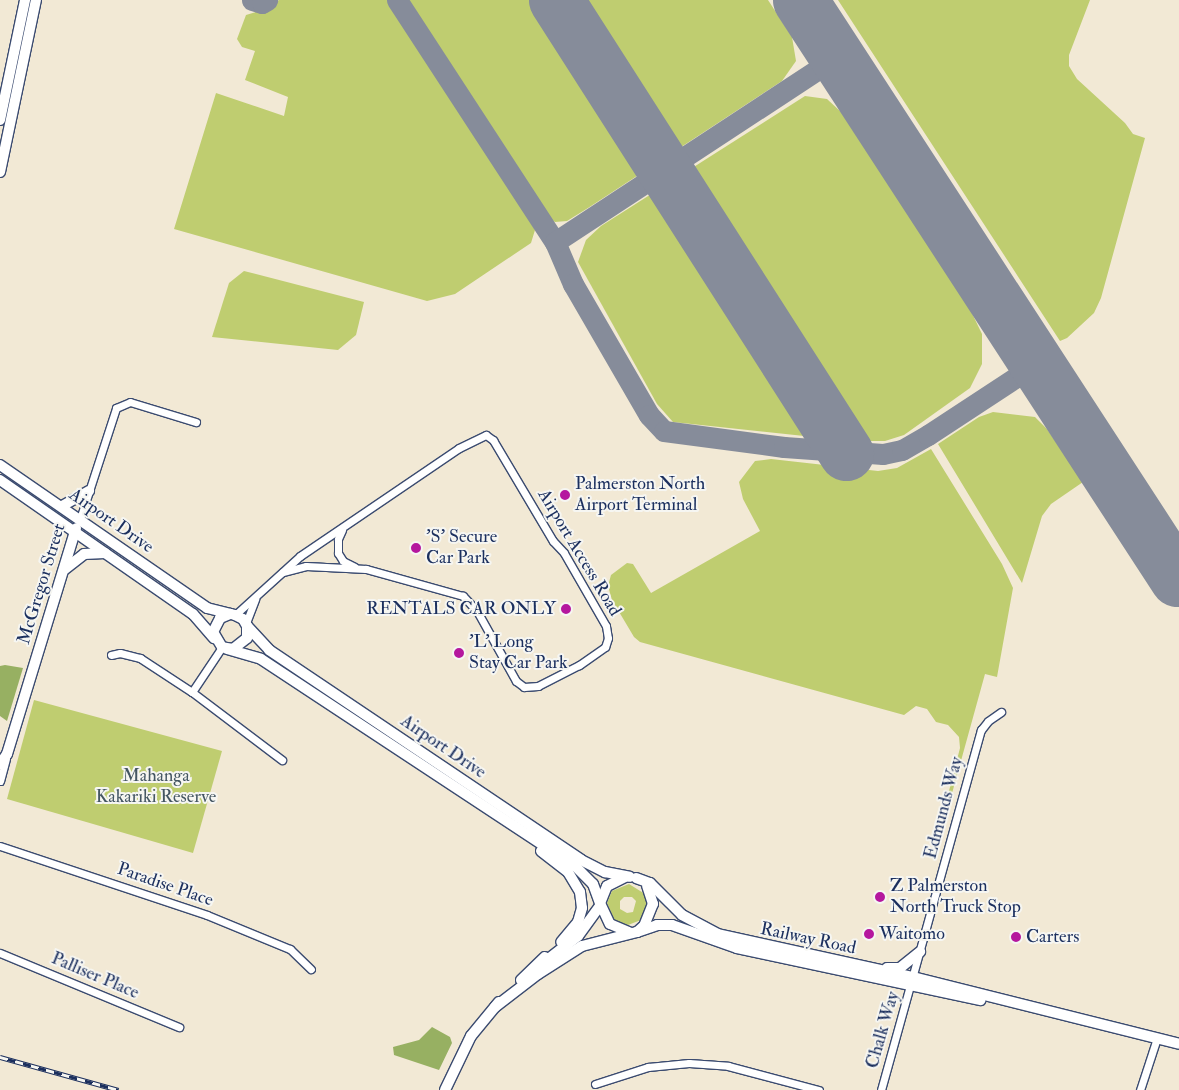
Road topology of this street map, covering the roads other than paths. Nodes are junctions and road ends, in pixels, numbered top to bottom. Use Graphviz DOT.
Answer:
graph roads {
  1 [pos="26,0"];
  2 [pos="36,0"];
  3 [pos="0,120"];
  4 [pos="0,172"];
  5 [pos="196,422"];
  6 [pos="0,465"];
  7 [pos="0,480"];
  8 [pos="89,491"];
  9 [pos="62,506"];
  10 [pos="80,519"];
  11 [pos="343,529"];
  12 [pos="74,532"];
  13 [pos="106,554"];
  14 [pos="366,569"];
  15 [pos="283,572"];
  16 [pos="62,573"];
  17 [pos="255,599"];
  18 [pos="233,614"];
  19 [pos="246,624"];
  20 [pos="222,646"];
  21 [pos="111,655"];
  22 [pos="192,692"];
  23 [pos="1001,712"];
  24 [pos="6,754"];
  25 [pos="282,760"];
  26 [pos="0,764"];
  27 [pos="0,781"];
  28 [pos="494,814"];
  29 [pos="0,846"];
  30 [pos="633,877"];
  31 [pos="600,904"];
  32 [pos="634,932"];
  33 [pos="920,952"];
  34 [pos="0,953"];
  35 [pos="808,955"];
  36 [pos="311,970"];
  37 [pos="518,982"];
  38 [pos="912,982"];
  39 [pos="495,1006"];
  40 [pos="179,1027"];
  41 [pos="1157,1038"];
  42 [pos="1179,1044"];
  43 [pos="595,1084"];
  44 [pos="445,1090"];
  45 [pos="819,1090"];
  46 [pos="881,1090"];
  47 [pos="1140,1090"];
  1 -- 3 [label="main road"];
  2 -- 4 [label="main road"];
  5 -- 8 [label="street, McGregor Street"];
  6 -- 9 [label="main road, Airport Drive"];
  7 -- 12 [label="main road, Airport Drive"];
  8 -- 9 [label="main road"];
  8 -- 10 [label="street, McGregor Street"];
  9 -- 10 [label="main road, Airport Drive"];
  10 -- 12 [label="main road, McGregor Street"];
  10 -- 18 [label="main road, Airport Drive"];
  11 -- 14 [label="street"];
  11 -- 14 [label="street, Airport Access Road"];
  11 -- 15 [label="street, Airport Access Road"];
  12 -- 13 [label="main road, Airport Drive"];
  12 -- 16 [label="main road, McGregor Street"];
  13 -- 16 [label="main road"];
  13 -- 20 [label="main road, Airport Drive"];
  14 -- 15 [label="street, Airport Access Road"];
  15 -- 17 [label="street, Airport Access Road"];
  16 -- 24 [label="main road, McGregor Street"];
  17 -- 18 [label="street, Airport Access Road"];
  17 -- 19 [label="street, Airport Access Road"];
  18 -- 19 [label="main road"];
  18 -- 20 [label="main road"];
  19 -- 20 [label="main road"];
  19 -- 30 [label="main road, Airport Drive"];
  20 -- 22 [label="street"];
  20 -- 28 [label="main road, Airport Drive"];
  21 -- 22 [label="street"];
  22 -- 25 [label="street"];
  23 -- 33 [label="street, Edmunds Way"];
  24 -- 26 [label="main road, McGregor Street"];
  24 -- 27 [label="street"];
  28 -- 31 [label="main road, Airport Drive"];
  28 -- 37 [label="main road"];
  29 -- 36 [label="street, Paradise Place"];
  30 -- 31 [label="main road"];
  30 -- 32 [label="main road"];
  30 -- 35 [label="main road, Railway Road"];
  31 -- 32 [label="main road"];
  31 -- 37 [label="main road, Railway Road"];
  32 -- 38 [label="main road, Railway Road"];
  32 -- 39 [label="main road, Railway Road"];
  33 -- 35 [label="main road"];
  33 -- 38 [label="street, Edmunds Way"];
  34 -- 40 [label="street, Palliser Place"];
  35 -- 38 [label="main road, Railway Road"];
  37 -- 39 [label="main road, Railway Road"];
  38 -- 41 [label="main road, Railway Road"];
  38 -- 46 [label="street, Chalk Way"];
  39 -- 44 [label="main road, Railway Road"];
  41 -- 42 [label="main road, Railway Road"];
  41 -- 47 [label="street"];
  43 -- 45 [label="street"];
}
